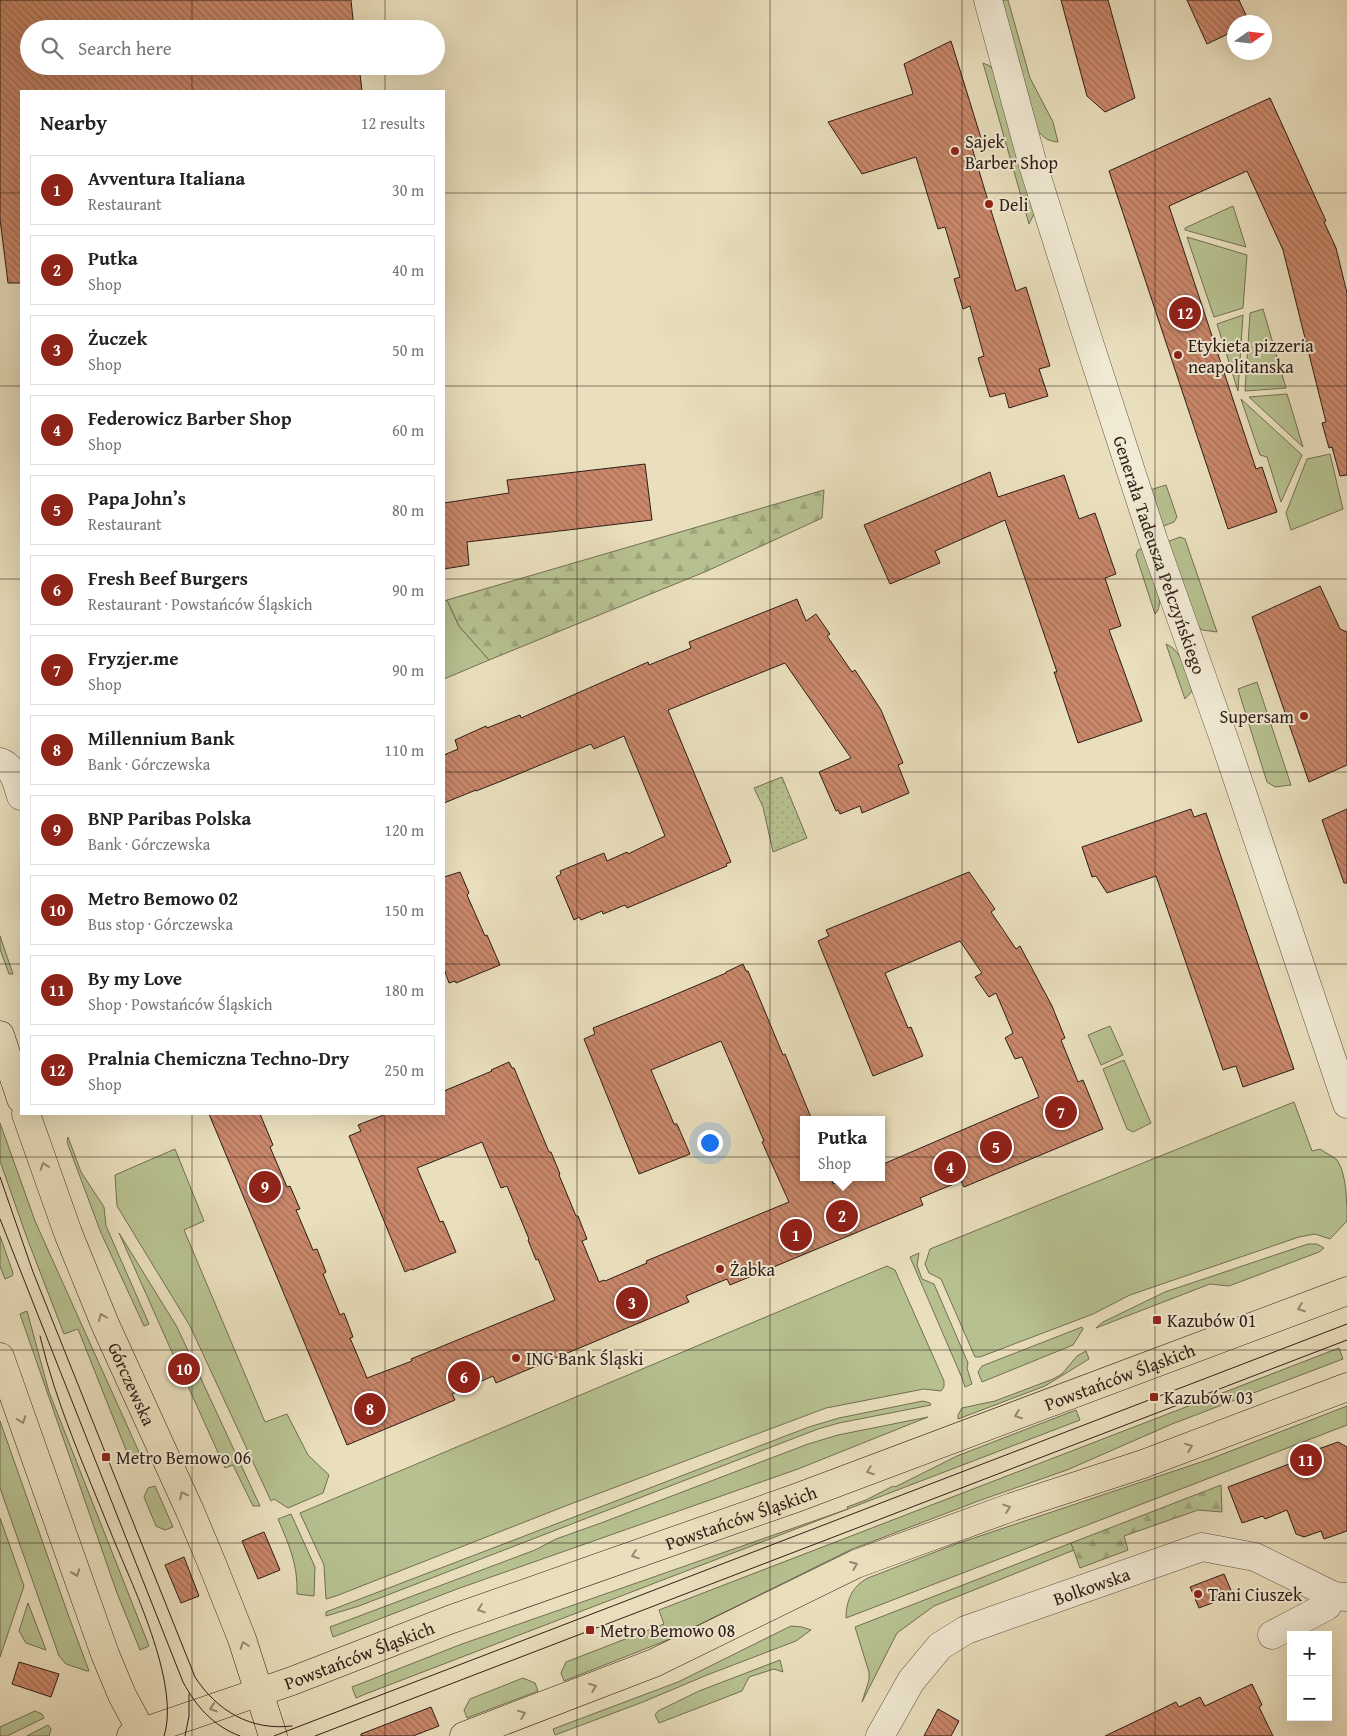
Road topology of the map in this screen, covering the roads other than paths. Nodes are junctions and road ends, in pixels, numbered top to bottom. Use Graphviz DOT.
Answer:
graph roads {
  1 [pos="988,0"];
  2 [pos="0,762"];
  3 [pos="20,793"];
  4 [pos="0,1035"];
  5 [pos="20,1096"];
  6 [pos="1347,1104"];
  7 [pos="26,1115"];
  8 [pos="1347,1291"];
  9 [pos="0,1357"];
  10 [pos="1347,1387"];
  11 [pos="1340,1597"];
  12 [pos="1272,1635"];
  13 [pos="259,1692"];
  14 [pos="139,1735"];
  15 [pos="273,1736"];
  16 [pos="464,1736"];
  17 [pos="880,1736"];
  1 -- 6 [label="street, Generała Tadeusza Pełczyńskiego"];
  2 -- 3 [label="street"];
  4 -- 5 [label="main road"];
  13 -- 7 [label="main road, Górczewska, one-way"];
  8 -- 13 [label="main road, Powstańców Śląskich, one-way"];
  9 -- 14 [label="main road, one-way"];
  16 -- 10 [label="main road, one-way"];
  11 -- 12 [label="street"];
  11 -- 17 [label="street, Bolkowska"];
  13 -- 14 [label="main road, Powstańców Śląskich, one-way"];
  13 -- 15 [label="main road, Górczewska"];
}
